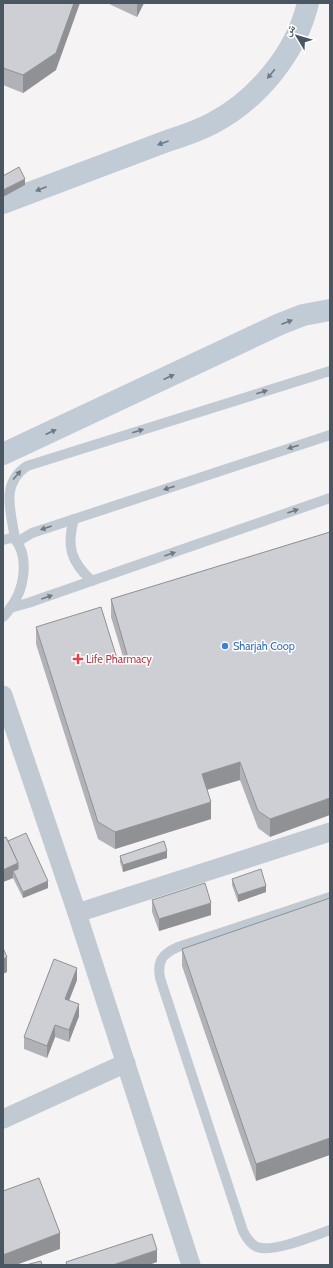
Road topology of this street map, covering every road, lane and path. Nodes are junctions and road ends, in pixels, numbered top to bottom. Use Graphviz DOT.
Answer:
graph roads {
  1 [pos="308,3"];
  2 [pos="3,203"];
  3 [pos="330,310"];
  4 [pos="330,371"];
  5 [pos="330,435"];
  6 [pos="3,454"];
  7 [pos="330,498"];
  8 [pos="74,519"];
  9 [pos="3,540"];
  10 [pos="16,541"];
  11 [pos="92,581"];
  12 [pos="10,608"];
  13 [pos="3,617"];
  14 [pos="3,695"];
  15 [pos="330,832"];
  16 [pos="330,897"];
  17 [pos="77,913"];
  18 [pos="126,1063"];
  19 [pos="3,1120"];
  20 [pos="330,1230"];
  21 [pos="192,1265"];
  1 -- 2 [label="main road, one-way"];
  6 -- 3 [label="main road, one-way"];
  10 -- 4 [label="lane, one-way"];
  5 -- 8 [label="lane, one-way"];
  11 -- 7 [label="lane, one-way"];
  8 -- 10 [label="lane, one-way"];
  8 -- 11 [label="lane"];
  9 -- 10 [label="lane"];
  10 -- 12 [label="lane"];
  12 -- 11 [label="lane, one-way"];
  12 -- 13 [label="lane"];
  14 -- 17 [label="street"];
  15 -- 17 [label="street"];
  16 -- 20 [label="lane"];
  17 -- 18 [label="street"];
  18 -- 19 [label="street"];
  18 -- 21 [label="street"];
}
